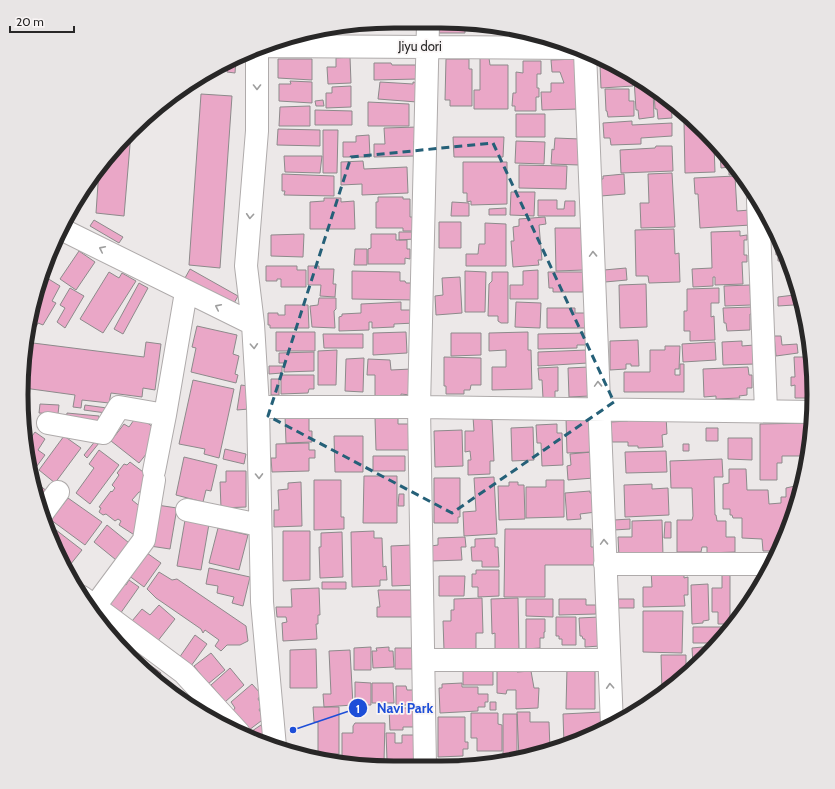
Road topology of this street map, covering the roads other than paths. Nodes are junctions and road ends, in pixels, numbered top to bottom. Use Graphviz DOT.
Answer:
graph roads {
  1 [pos="428,28"];
  2 [pos="280,46"];
  3 [pos="428,46"];
  4 [pos="560,48"];
  5 [pos="258,54"];
  6 [pos="585,58"];
  7 [pos="758,212"];
  8 [pos="66,232"];
  9 [pos="186,292"];
  10 [pos="253,324"];
  11 [pos="258,407"];
  12 [pos="420,407"];
  13 [pos="599,409"];
  14 [pos="766,411"];
  15 [pos="806,412"];
  16 [pos="165,415"];
  17 [pos="48,423"];
  18 [pos="58,492"];
  19 [pos="46,508"];
  20 [pos="187,510"];
  21 [pos="260,525"];
  22 [pos="605,564"];
  23 [pos="765,564"];
  24 [pos="91,599"];
  25 [pos="96,606"];
  26 [pos="424,660"];
  27 [pos="608,660"];
  28 [pos="612,718"];
  29 [pos="228,721"];
  30 [pos="274,741"];
  31 [pos="425,761"];
  1 -- 3 [label="street"];
  2 -- 3 [label="street, Jiyu dori"];
  3 -- 4 [label="street, Jiyu dori"];
  3 -- 12 [label="street"];
  5 -- 10 [label="street, one-way"];
  13 -- 6 [label="street, one-way"];
  7 -- 14 [label="street"];
  9 -- 8 [label="street, one-way"];
  10 -- 9 [label="street, one-way"];
  9 -- 16 [label="street"];
  10 -- 11 [label="street, one-way"];
  11 -- 12 [label="street"];
  11 -- 21 [label="street, one-way"];
  12 -- 13 [label="street"];
  12 -- 26 [label="street"];
  13 -- 14 [label="street"];
  22 -- 13 [label="street, one-way"];
  14 -- 15 [label="street"];
  16 -- 17 [label="street"];
  16 -- 24 [label="street"];
  18 -- 19 [label="street"];
  20 -- 21 [label="street"];
  21 -- 30 [label="street"];
  22 -- 23 [label="street"];
  22 -- 27 [label="street"];
  25 -- 29 [label="street"];
  26 -- 27 [label="street"];
  26 -- 31 [label="street"];
  28 -- 27 [label="street, one-way"];
}
